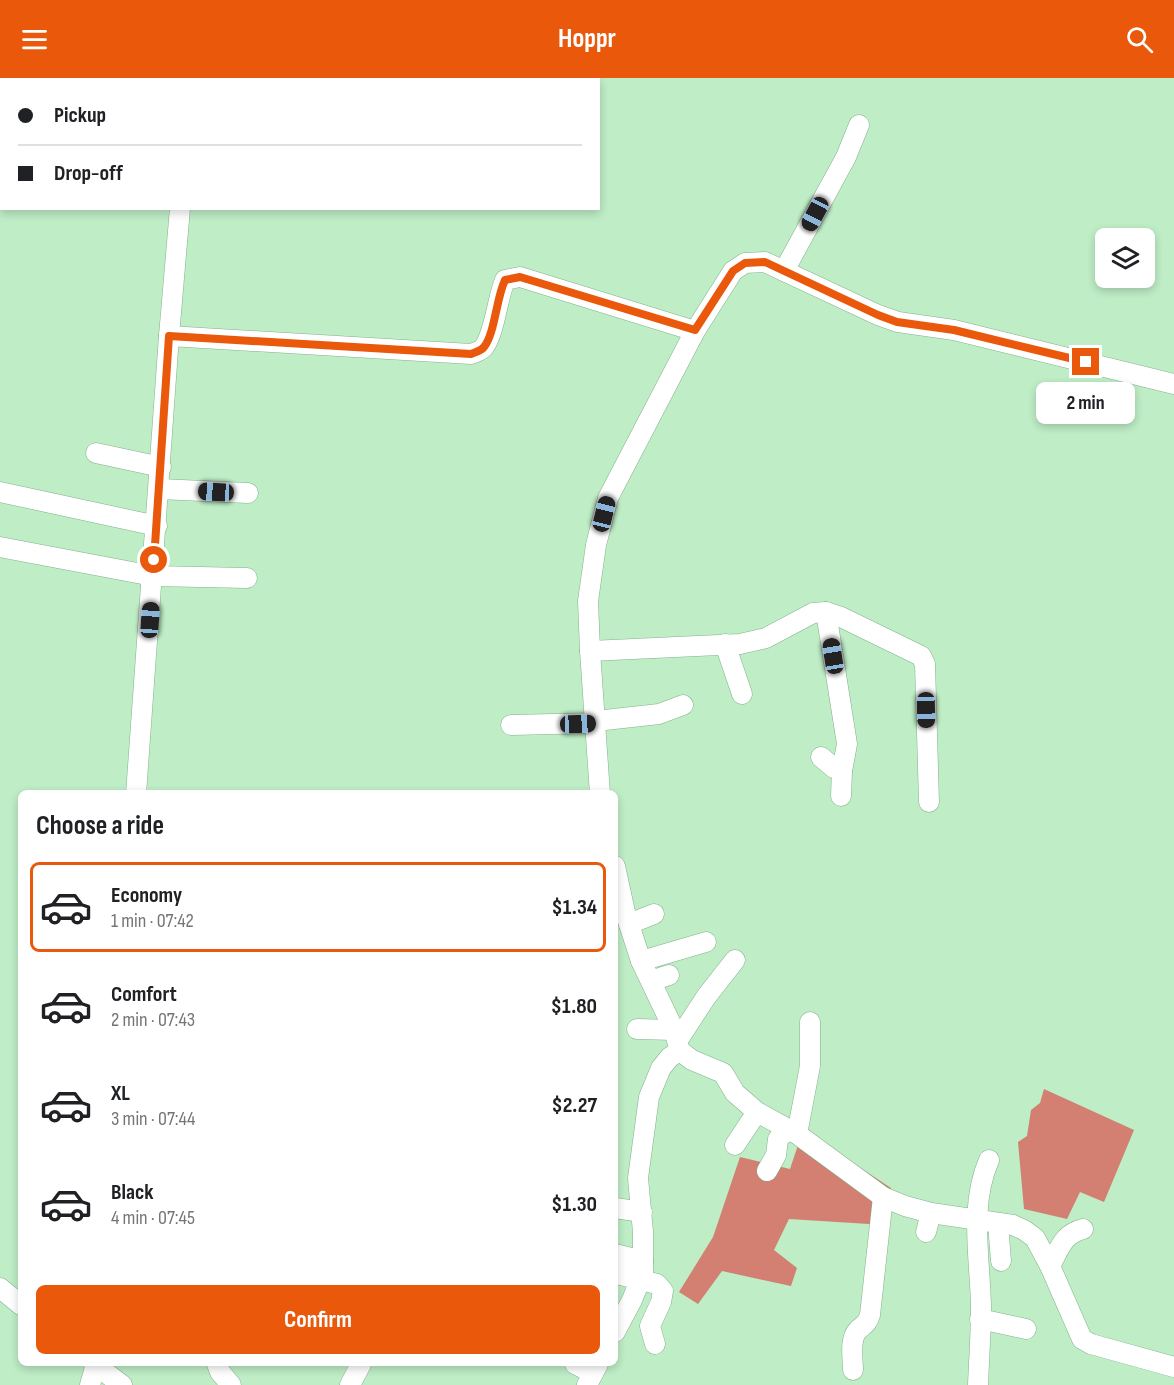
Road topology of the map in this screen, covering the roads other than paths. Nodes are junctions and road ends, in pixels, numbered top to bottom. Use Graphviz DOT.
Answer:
graph roads {
  1 [pos="859,125"];
  2 [pos="180,210"];
  3 [pos="784,271"];
  4 [pos="695,330"];
  5 [pos="169,336"];
  6 [pos="1174,384"];
  7 [pos="96,453"];
  8 [pos="161,467"];
  9 [pos="159,489"];
  10 [pos="0,492"];
  11 [pos="248,493"];
  12 [pos="157,526"];
  13 [pos="0,547"];
  14 [pos="153,576"];
  15 [pos="247,578"];
  16 [pos="826,612"];
  17 [pos="725,644"];
  18 [pos="590,651"];
  19 [pos="742,694"];
  20 [pos="683,705"];
  21 [pos="596,723"];
  22 [pos="511,725"];
  23 [pos="821,757"];
  24 [pos="842,771"];
  25 [pos="136,790"];
  26 [pos="600,790"];
  27 [pos="842,796"];
  28 [pos="929,802"];
  29 [pos="618,878"];
  30 [pos="654,914"];
  31 [pos="629,924"];
  32 [pos="706,942"];
  33 [pos="735,960"];
  34 [pos="641,961"];
  35 [pos="810,1022"];
  36 [pos="637,1029"];
  37 [pos="677,1040"];
  38 [pos="757,1112"];
  39 [pos="793,1131"];
  40 [pos="735,1145"];
  41 [pos="989,1160"];
  42 [pos="767,1171"];
  43 [pos="883,1197"];
  44 [pos="618,1208"];
  45 [pos="642,1212"];
  46 [pos="932,1213"];
  47 [pos="977,1220"];
  48 [pos="998,1223"];
  49 [pos="1083,1229"];
  50 [pos="926,1232"];
  51 [pos="618,1256"];
  52 [pos="1001,1261"];
  53 [pos="1050,1266"];
  54 [pos="642,1270"];
  55 [pos="618,1274"];
  56 [pos="0,1288"];
  57 [pos="18,1303"];
  58 [pos="980,1319"];
  59 [pos="618,1325"];
  60 [pos="1026,1329"];
  61 [pos="655,1344"];
  62 [pos="95,1366"];
  63 [pos="98,1366"];
  64 [pos="218,1366"];
  65 [pos="360,1366"];
  66 [pos="579,1366"];
  67 [pos="1174,1367"];
  68 [pos="853,1370"];
  69 [pos="593,1374"];
  70 [pos="90,1385"];
  71 [pos="122,1385"];
  72 [pos="231,1385"];
  73 [pos="350,1385"];
  74 [pos="978,1385"];
  1 -- 3 [label="street"];
  2 -- 5 [label="street"];
  3 -- 4 [label="street"];
  3 -- 6 [label="street"];
  4 -- 5 [label="street"];
  4 -- 18 [label="street"];
  5 -- 8 [label="street"];
  7 -- 8 [label="street"];
  8 -- 9 [label="street"];
  9 -- 11 [label="street"];
  9 -- 12 [label="street"];
  10 -- 12 [label="street"];
  12 -- 14 [label="street"];
  13 -- 14 [label="street"];
  14 -- 15 [label="street"];
  14 -- 25 [label="street"];
  16 -- 17 [label="street"];
  16 -- 24 [label="street"];
  16 -- 28 [label="street"];
  17 -- 18 [label="street"];
  17 -- 19 [label="street"];
  18 -- 21 [label="street"];
  20 -- 21 [label="street"];
  21 -- 22 [label="street"];
  21 -- 26 [label="street"];
  23 -- 24 [label="street"];
  24 -- 27 [label="street"];
  29 -- 31 [label="street"];
  30 -- 31 [label="street"];
  31 -- 34 [label="street"];
  32 -- 34 [label="street"];
  33 -- 37 [label="street"];
  34 -- 37 [label="street"];
  35 -- 39 [label="street"];
  36 -- 37 [label="street"];
  37 -- 38 [label="street"];
  37 -- 45 [label="street"];
  38 -- 39 [label="street"];
  38 -- 40 [label="street"];
  39 -- 42 [label="street"];
  39 -- 43 [label="street"];
  41 -- 47 [label="street"];
  43 -- 46 [label="street"];
  43 -- 68 [label="street"];
  44 -- 45 [label="street"];
  45 -- 54 [label="street"];
  46 -- 47 [label="street"];
  46 -- 50 [label="street"];
  47 -- 48 [label="street"];
  47 -- 58 [label="street"];
  48 -- 52 [label="street"];
  48 -- 53 [label="street"];
  49 -- 53 [label="street"];
  51 -- 54 [label="street"];
  53 -- 67 [label="street"];
  54 -- 55 [label="street"];
  54 -- 59 [label="street"];
  54 -- 61 [label="street"];
  56 -- 57 [label="street"];
  58 -- 60 [label="street"];
  58 -- 74 [label="street"];
  62 -- 70 [label="street"];
  63 -- 71 [label="street"];
  64 -- 72 [label="street"];
  65 -- 73 [label="street"];
  66 -- 69 [label="street"];
}
